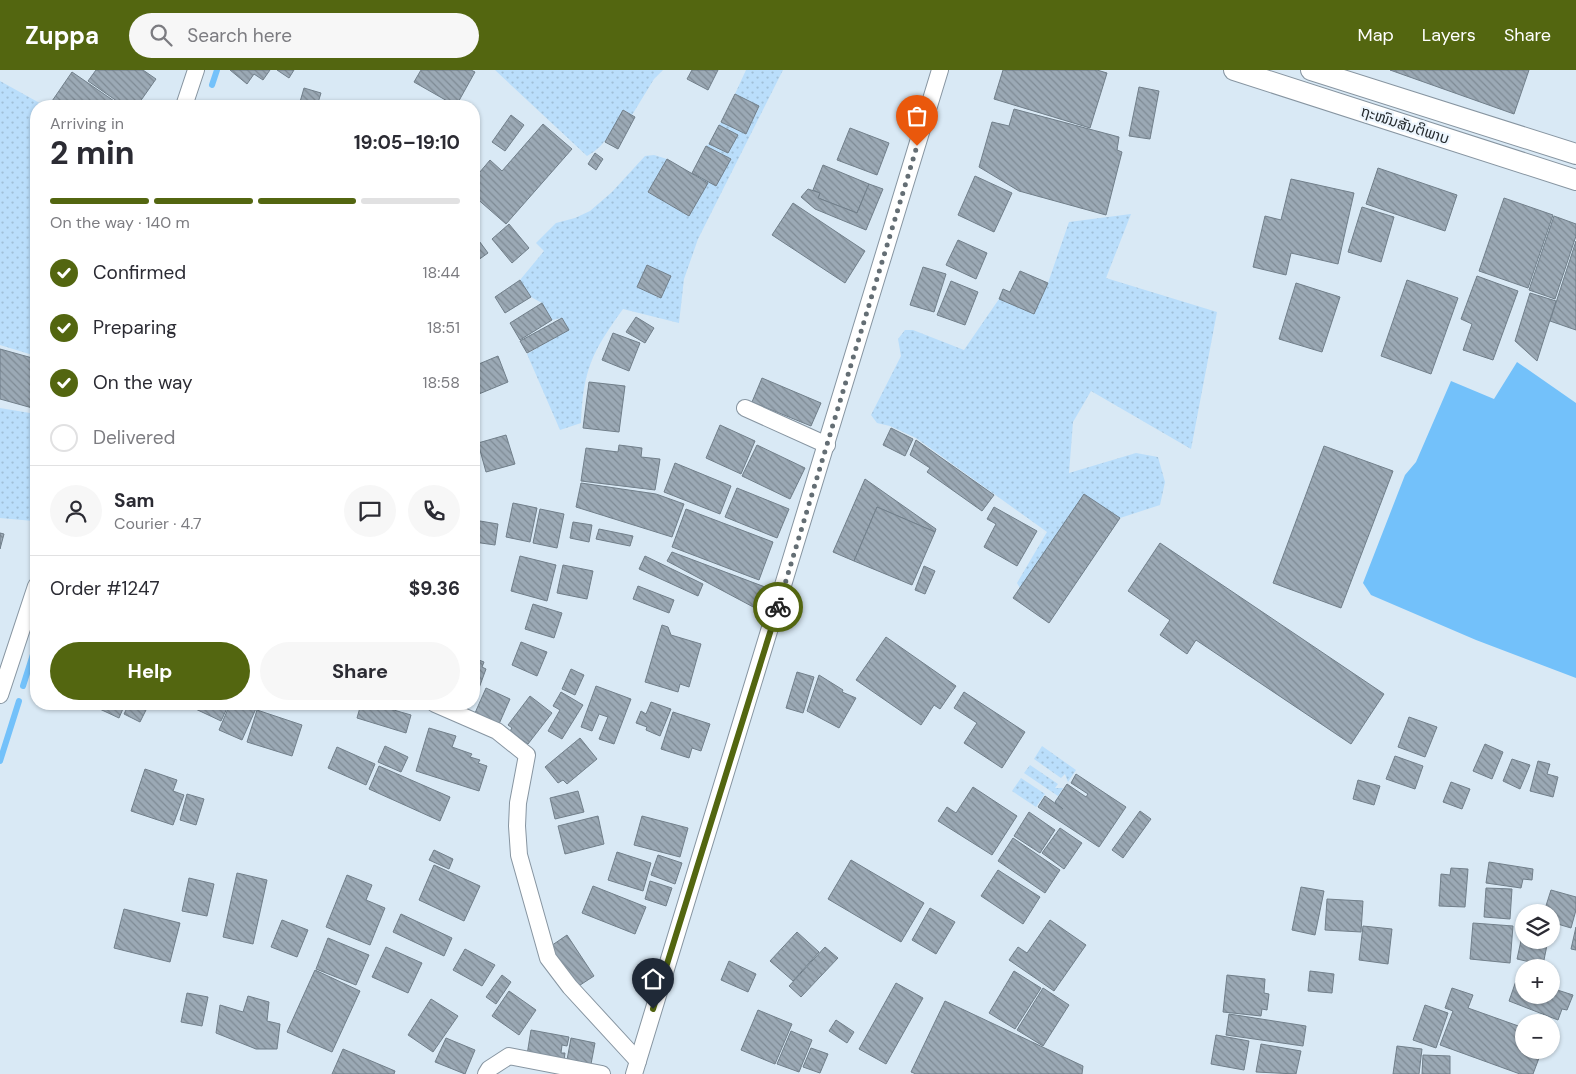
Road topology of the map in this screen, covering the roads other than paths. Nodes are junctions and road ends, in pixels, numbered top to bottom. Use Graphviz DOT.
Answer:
graph roads {
  1 [pos="196,70"];
  2 [pos="940,70"];
  3 [pos="1234,70"];
  4 [pos="1312,70"];
  5 [pos="1355,77"];
  6 [pos="186,100"];
  7 [pos="1576,154"];
  8 [pos="1576,180"];
  9 [pos="745,408"];
  10 [pos="827,445"];
  11 [pos="30,608"];
  12 [pos="0,695"];
  13 [pos="449,710"];
  14 [pos="636,1068"];
  15 [pos="486,1074"];
  16 [pos="602,1074"];
  1 -- 6 [label="street"];
  2 -- 10 [label="street"];
  3 -- 8 [label="street, ຖະໜົນສັນຕິພາບ"];
  4 -- 5 [label="street, ຖະໜົນສັນຕິພາບ"];
  5 -- 7 [label="street, ຖະໜົນສັນຕິພາບ"];
  9 -- 10 [label="street"];
  10 -- 14 [label="street"];
  11 -- 12 [label="street"];
  13 -- 14 [label="street"];
  15 -- 16 [label="street"];
}
